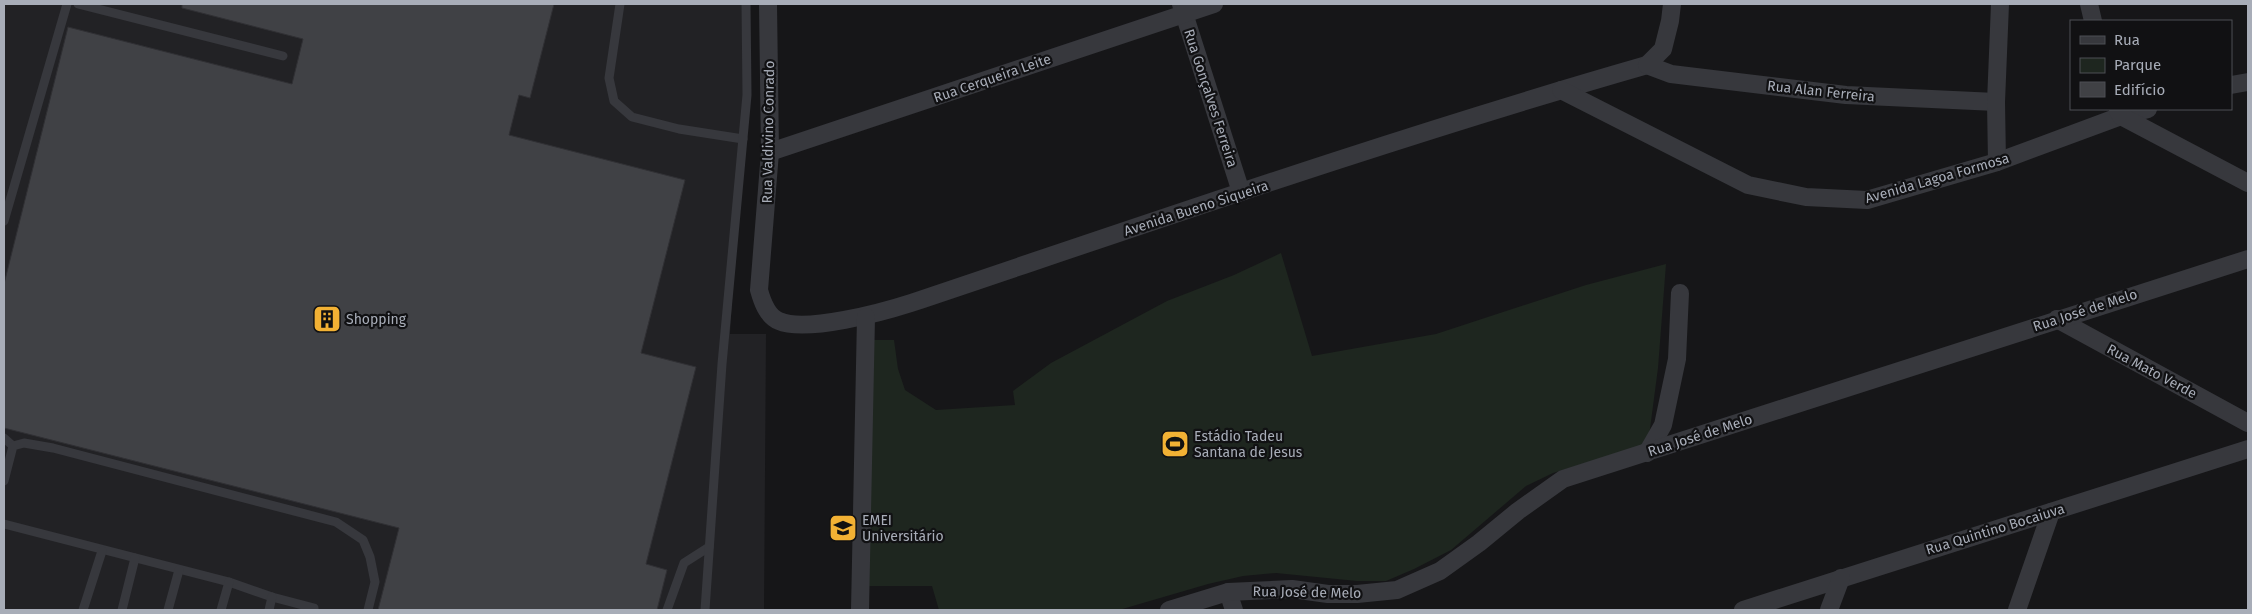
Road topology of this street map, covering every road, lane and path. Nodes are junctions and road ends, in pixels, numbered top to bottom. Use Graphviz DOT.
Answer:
graph roads {
  1 [pos="67,4"];
  2 [pos="78,4"];
  3 [pos="620,4"];
  4 [pos="746,4"];
  5 [pos="768,4"];
  6 [pos="1214,4"];
  7 [pos="1672,4"];
  8 [pos="2000,4"];
  9 [pos="2089,4"];
  10 [pos="1183,8"];
  11 [pos="2093,20"];
  12 [pos="282,56"];
  13 [pos="1647,66"];
  14 [pos="2248,82"];
  15 [pos="2232,85"];
  16 [pos="1561,90"];
  17 [pos="1996,102"];
  18 [pos="2141,110"];
  19 [pos="2119,113"];
  20 [pos="742,138"];
  21 [pos="770,152"];
  22 [pos="1997,162"];
  23 [pos="2248,183"];
  24 [pos="1242,192"];
  25 [pos="4,221"];
  26 [pos="2248,259"];
  27 [pos="759,290"];
  28 [pos="1680,293"];
  29 [pos="866,317"];
  30 [pos="2056,319"];
  31 [pos="2248,423"];
  32 [pos="4,438"];
  33 [pos="13,446"];
  34 [pos="2248,449"];
  35 [pos="1647,453"];
  36 [pos="4,481"];
  37 [pos="2051,512"];
  38 [pos="4,524"];
  39 [pos="709,547"];
  40 [pos="102,551"];
  41 [pos="135,558"];
  42 [pos="179,570"];
  43 [pos="1841,578"];
  44 [pos="229,582"];
  45 [pos="1228,592"];
  46 [pos="272,597"];
  47 [pos="83,610"];
  48 [pos="122,610"];
  49 [pos="168,610"];
  50 [pos="221,610"];
  51 [pos="269,610"];
  52 [pos="314,610"];
  53 [pos="368,610"];
  54 [pos="667,610"];
  55 [pos="705,610"];
  56 [pos="860,610"];
  57 [pos="1169,610"];
  58 [pos="1234,610"];
  59 [pos="1743,610"];
  60 [pos="1829,610"];
  61 [pos="2017,610"];
  1 -- 25 [label="lane"];
  2 -- 12 [label="lane"];
  3 -- 20 [label="lane"];
  4 -- 20 [label="lane"];
  5 -- 21 [label="street, Rua Valdivino Conrado"];
  6 -- 10 [label="street, Rua Cerqueira Leite"];
  7 -- 13 [label="street"];
  8 -- 17 [label="street"];
  9 -- 11 [label="street"];
  10 -- 21 [label="street, Rua Cerqueira Leite"];
  10 -- 24 [label="street, Rua Gonçalves Ferreira"];
  13 -- 16 [label="street, Avenida Bueno Siqueira"];
  13 -- 17 [label="street, Rua Alan Ferreira"];
  14 -- 15 [label="street"];
  16 -- 22 [label="street, Avenida Lagoa Formosa"];
  16 -- 24 [label="street, Avenida Bueno Siqueira"];
  17 -- 22 [label="street"];
  18 -- 19 [label="street, Avenida Lagoa Formosa"];
  19 -- 22 [label="street, Avenida Lagoa Formosa"];
  19 -- 23 [label="street"];
  20 -- 39 [label="lane"];
  21 -- 27 [label="street, Rua Valdivino Conrado"];
  24 -- 29 [label="street, Avenida Bueno Siqueira"];
  26 -- 30 [label="street, Rua José de Melo"];
  27 -- 29 [label="street, Avenida Bueno Siqueira"];
  28 -- 35 [label="street"];
  29 -- 56 [label="street"];
  30 -- 31 [label="street, Rua Mato Verde"];
  30 -- 35 [label="street, Rua José de Melo"];
  32 -- 33 [label="lane"];
  33 -- 36 [label="lane"];
  33 -- 53 [label="lane"];
  34 -- 37 [label="street, Rua Quintino Bocaiuva"];
  35 -- 45 [label="street, Rua José de Melo"];
  37 -- 43 [label="street, Rua Quintino Bocaiuva"];
  37 -- 61 [label="street"];
  38 -- 40 [label="lane"];
  39 -- 54 [label="lane"];
  39 -- 55 [label="lane"];
  40 -- 41 [label="lane"];
  40 -- 47 [label="lane"];
  41 -- 42 [label="lane"];
  41 -- 48 [label="lane"];
  42 -- 44 [label="lane"];
  42 -- 49 [label="lane"];
  43 -- 59 [label="street, Rua Quintino Bocaiuva"];
  43 -- 60 [label="street"];
  44 -- 46 [label="lane"];
  44 -- 50 [label="lane"];
  45 -- 57 [label="street, Rua José de Melo"];
  45 -- 58 [label="street"];
  46 -- 51 [label="lane"];
  46 -- 52 [label="lane"];
}
